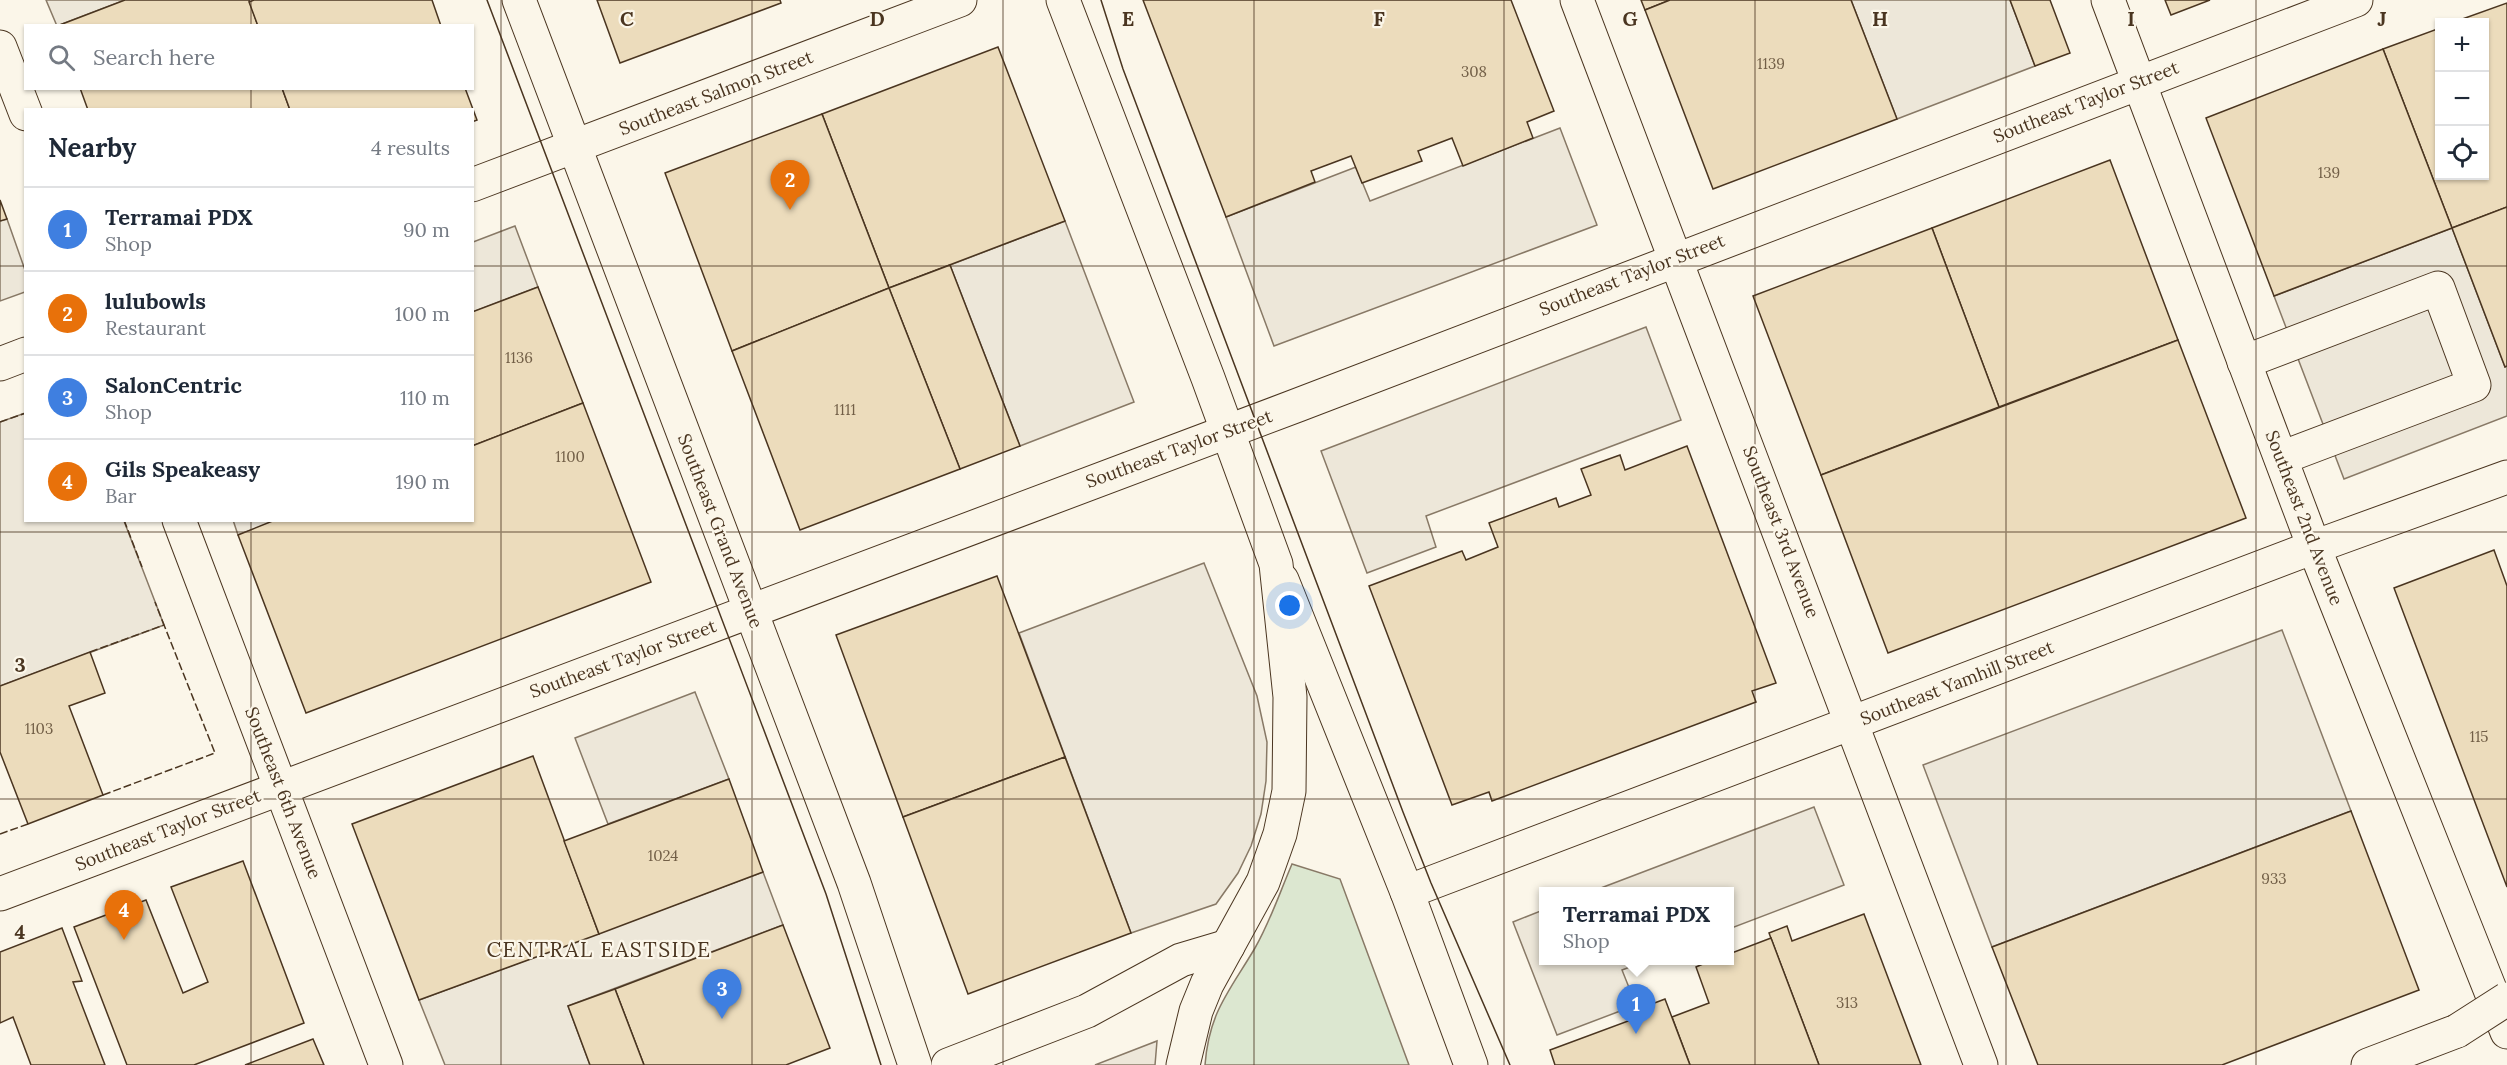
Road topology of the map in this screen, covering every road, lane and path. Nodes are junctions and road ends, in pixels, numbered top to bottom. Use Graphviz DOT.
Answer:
graph roads {
  1 [pos="519,0"];
  2 [pos="960,0"];
  3 [pos="1063,0"];
  4 [pos="1577,0"];
  5 [pos="2108,0"];
  6 [pos="2356,0"];
  7 [pos="0,46"];
  8 [pos="2139,83"];
  9 [pos="24,109"];
  10 [pos="574,147"];
  11 [pos="474,184"];
  12 [pos="1677,258"];
  13 [pos="24,355"];
  14 [pos="2244,362"];
  15 [pos="0,364"];
  16 [pos="1227,430"];
  17 [pos="2281,458"];
  18 [pos="2505,486"];
  19 [pos="180,522"];
  20 [pos="2314,547"];
  21 [pos="1276,564"];
  22 [pos="751,612"];
  23 [pos="1853,723"];
  24 [pos="281,788"];
  25 [pos="1407,892"];
  26 [pos="0,894"];
  27 [pos="1228,946"];
  28 [pos="2506,1016"];
  29 [pos="386,1065"];
  30 [pos="915,1065"];
  31 [pos="948,1065"];
  32 [pos="1183,1065"];
  33 [pos="1471,1065"];
  34 [pos="1981,1065"];
  35 [pos="2368,1065"];
  36 [pos="2375,1065"];
  1 -- 10 [label="main road, Southeast Grand Avenue"];
  2 -- 10 [label="main road, Southeast Salmon Street"];
  3 -- 16 [label="main road"];
  4 -- 12 [label="main road, Southeast 3rd Avenue"];
  5 -- 8 [label="main road, Southeast 2nd Avenue"];
  6 -- 8 [label="main road, Southeast Taylor Street"];
  7 -- 9 [label="main road"];
  8 -- 12 [label="main road, Southeast Taylor Street"];
  8 -- 14 [label="main road, Southeast 2nd Avenue"];
  10 -- 11 [label="main road, Southeast Salmon Street"];
  10 -- 22 [label="main road, Southeast Grand Avenue"];
  12 -- 16 [label="main road, Southeast Taylor Street"];
  12 -- 23 [label="main road, Southeast 3rd Avenue"];
  13 -- 15 [label="main road"];
  14 -- 17 [label="main road, Southeast 2nd Avenue"];
  14 -- 17 [label="main road"];
  16 -- 21 [label="main road"];
  16 -- 22 [label="main road, Southeast Taylor Street"];
  17 -- 20 [label="main road, Southeast 2nd Avenue"];
  18 -- 20 [label="main road, Southeast Yamhill Street"];
  19 -- 24 [label="main road, Southeast 6th Avenue"];
  20 -- 23 [label="main road, Southeast Yamhill Street"];
  20 -- 28 [label="main road, Southeast 2nd Avenue"];
  21 -- 25 [label="main road"];
  21 -- 27 [label="main road"];
  22 -- 24 [label="main road, Southeast Taylor Street"];
  22 -- 30 [label="main road, Southeast Grand Avenue"];
  23 -- 25 [label="main road, Southeast Yamhill Street"];
  23 -- 34 [label="main road, Southeast 3rd Avenue"];
  24 -- 26 [label="main road, Southeast Taylor Street"];
  24 -- 29 [label="main road, Southeast 6th Avenue"];
  25 -- 33 [label="main road"];
  27 -- 31 [label="main road"];
  27 -- 32 [label="main road"];
  28 -- 35 [label="main road, bridge"];
  28 -- 36 [label="main road"];
}
